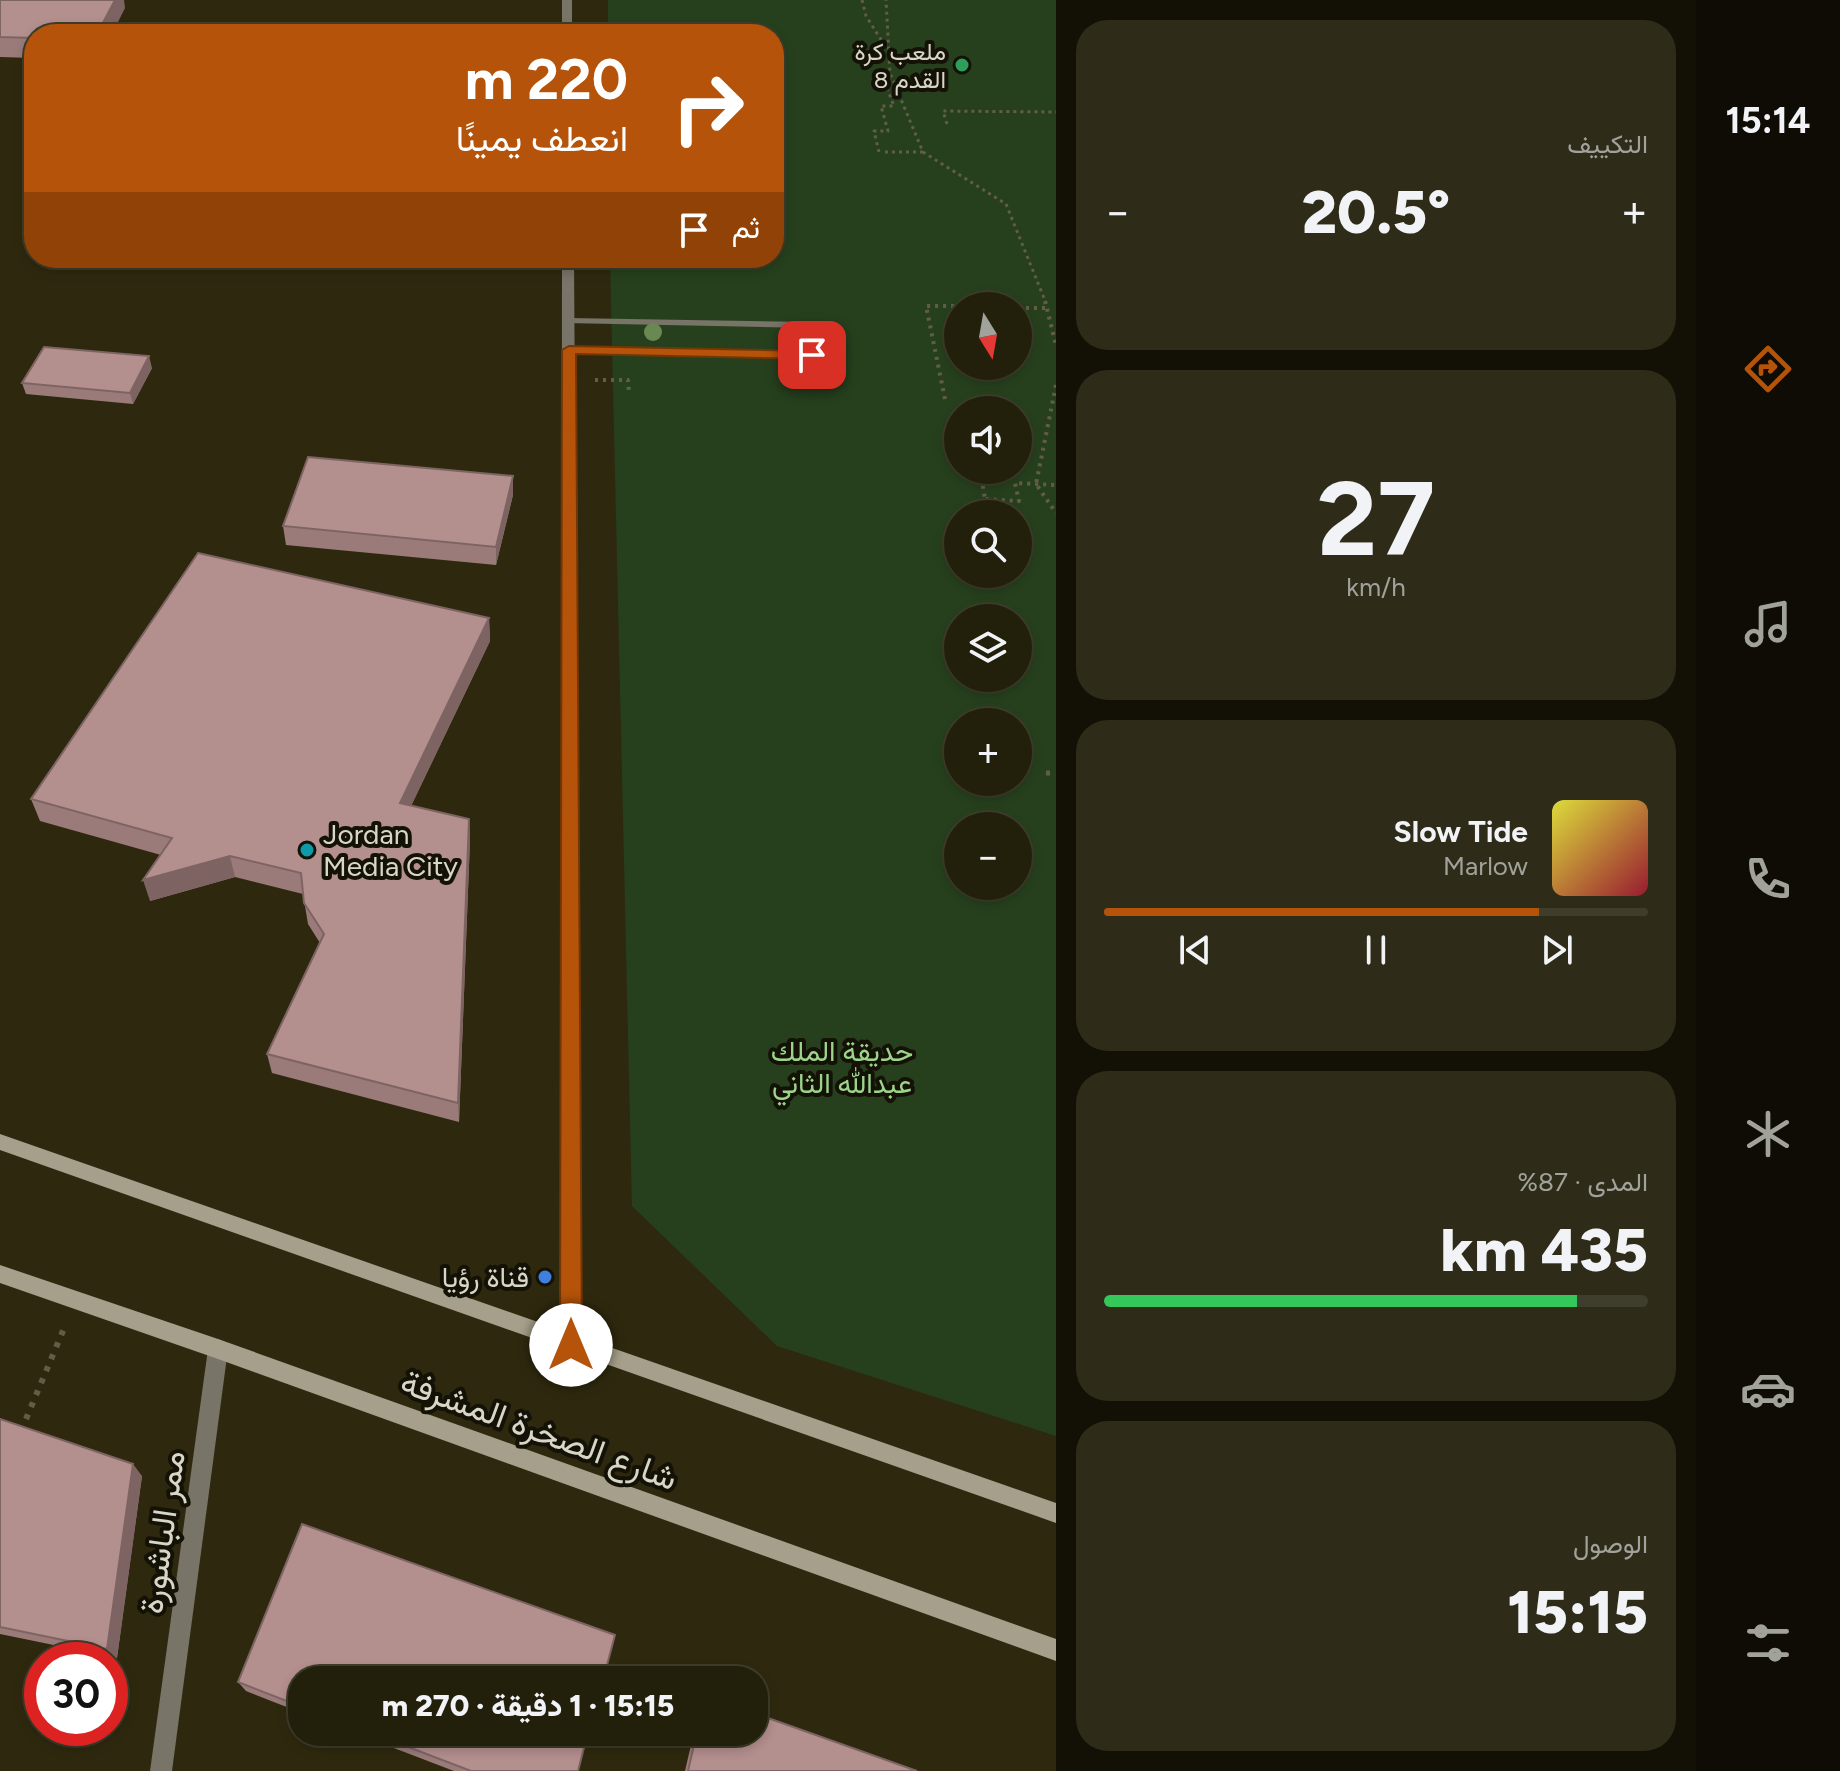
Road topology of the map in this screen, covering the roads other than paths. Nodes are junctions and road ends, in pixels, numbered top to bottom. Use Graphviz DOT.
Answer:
graph roads {
  1 [pos="567,0"];
  2 [pos="567,24"];
  3 [pos="568,268"];
  4 [pos="569,321"];
  5 [pos="808,325"];
  6 [pos="569,350"];
  7 [pos="812,355"];
  8 [pos="0,1142"];
  9 [pos="0,1274"];
  10 [pos="571,1345"];
  11 [pos="218,1349"];
  12 [pos="1056,1513"];
  13 [pos="1056,1650"];
  14 [pos="161,1771"];
  1 -- 2 [label="street"];
  3 -- 4 [label="street"];
  4 -- 5 [label="street"];
  4 -- 6 [label="street"];
  6 -- 7 [label="street"];
  6 -- 10 [label="street"];
  8 -- 10 [label="main road"];
  9 -- 11 [label="main road, شارع الصخرة المشرفة"];
  10 -- 12 [label="main road"];
  11 -- 13 [label="main road, شارع الصخرة المشرفة"];
  11 -- 14 [label="street, ممر الباشورة"];
}
